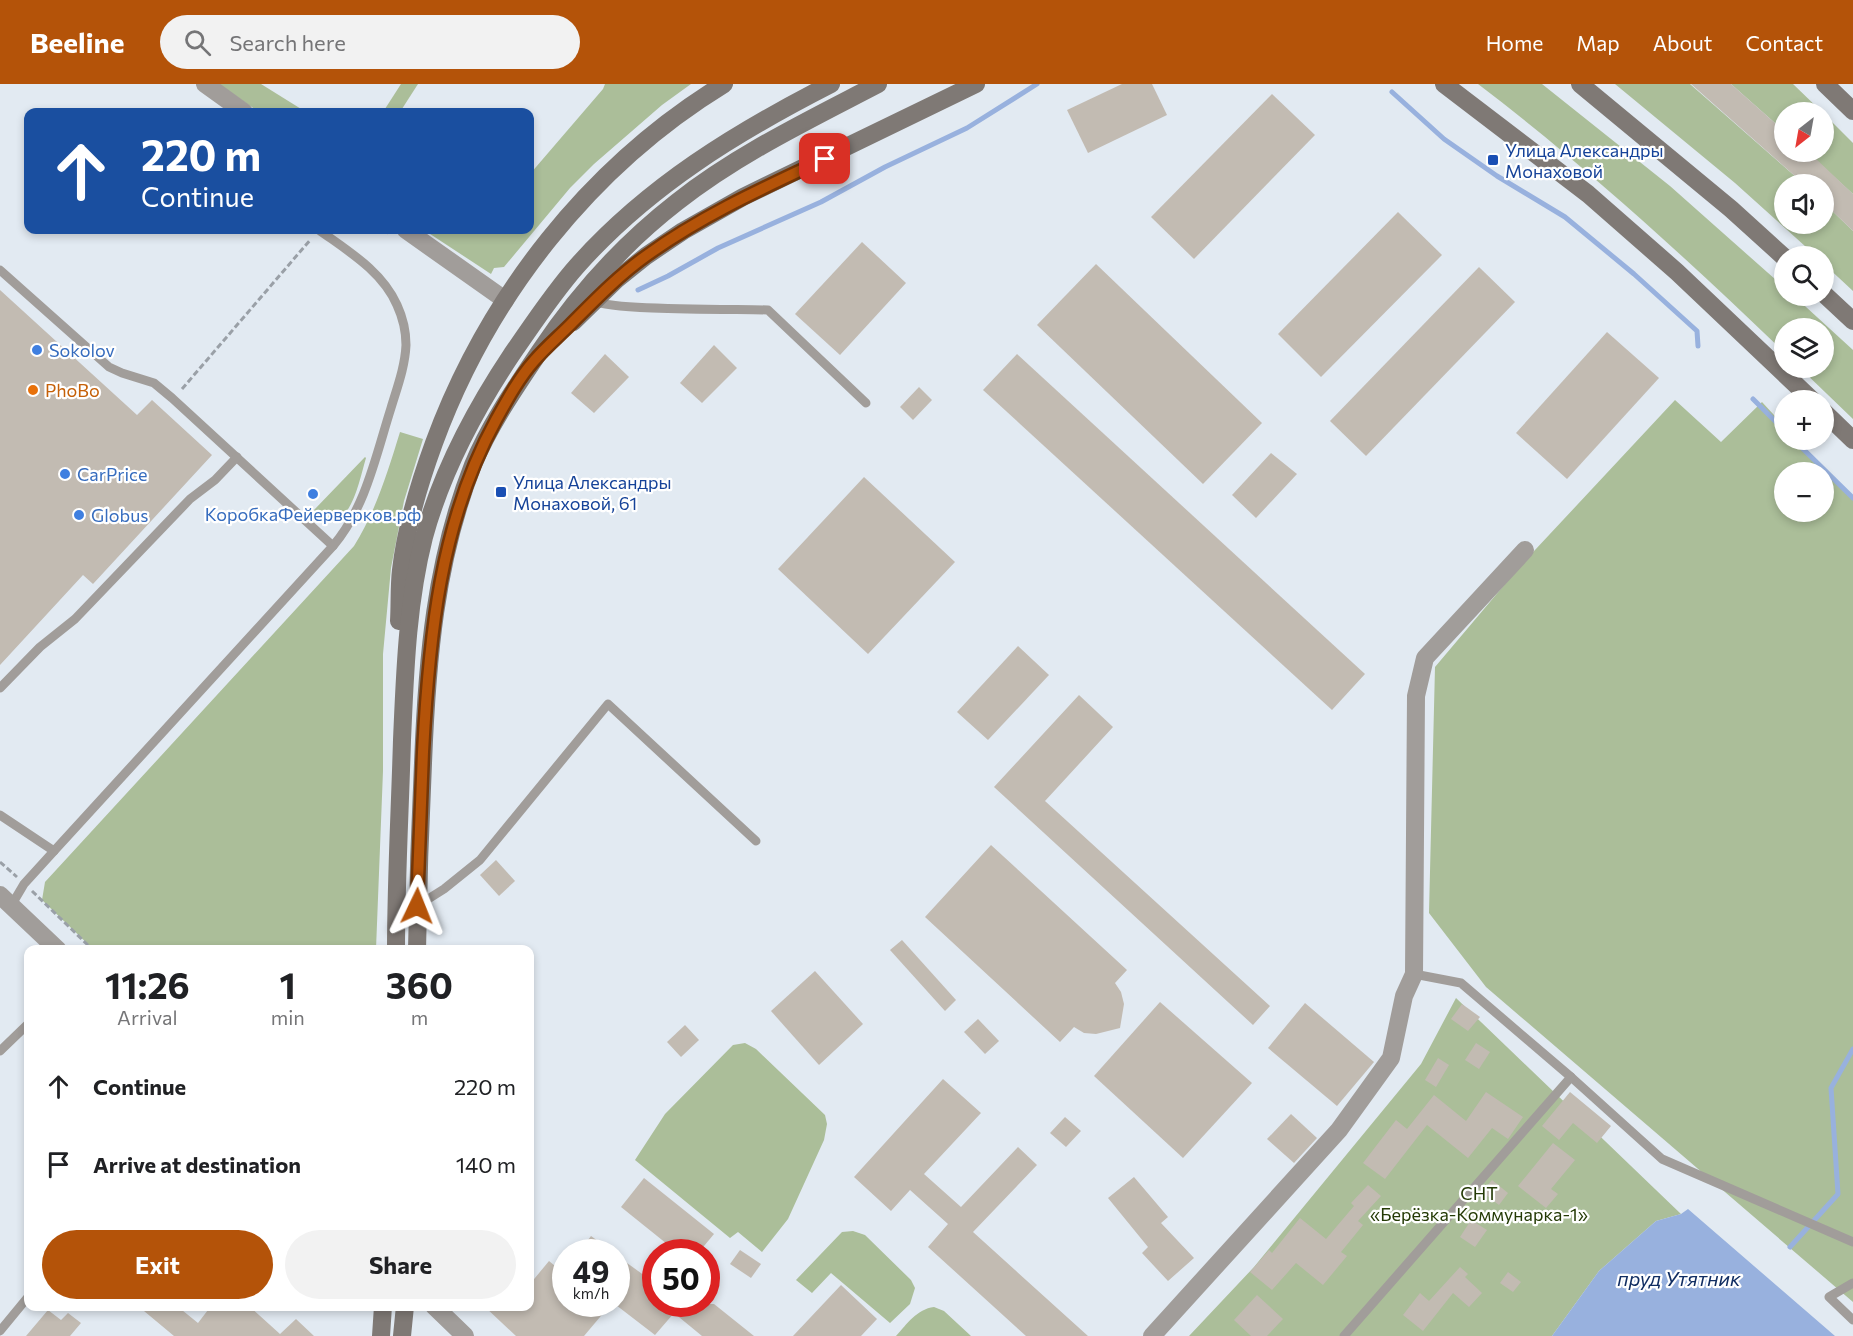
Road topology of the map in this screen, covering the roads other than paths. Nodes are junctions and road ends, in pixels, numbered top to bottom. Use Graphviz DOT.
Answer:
graph roads {
  1 [pos="205,84"];
  2 [pos="724,84"];
  3 [pos="831,84"];
  4 [pos="976,84"];
  5 [pos="1444,84"];
  6 [pos="1580,84"];
  7 [pos="1825,84"];
  8 [pos="872,87"];
  9 [pos="238,108"];
  10 [pos="1853,111"];
  11 [pos="318,234"];
  12 [pos="412,234"];
  13 [pos="1774,248"];
  14 [pos="0,270"];
  15 [pos="588,297"];
  16 [pos="505,300"];
  17 [pos="1834,303"];
  18 [pos="1853,321"];
  19 [pos="1801,390"];
  20 [pos="866,403"];
  21 [pos="1834,422"];
  22 [pos="1853,440"];
  23 [pos="237,457"];
  24 [pos="333,546"];
  25 [pos="1525,550"];
  26 [pos="404,683"];
  27 [pos="0,688"];
  28 [pos="0,816"];
  29 [pos="756,841"];
  30 [pos="54,851"];
  31 [pos="6,901"];
  32 [pos="417,906"];
  33 [pos="53,945"];
  34 [pos="396,945"];
  35 [pos="417,945"];
  36 [pos="1414,974"];
  37 [pos="24,1028"];
  38 [pos="0,1051"];
  39 [pos="1571,1077"];
  40 [pos="1853,1242"];
  41 [pos="1853,1283"];
  42 [pos="24,1302"];
  43 [pos="383,1311"];
  44 [pos="404,1311"];
  45 [pos="439,1311"];
  46 [pos="1853,1320"];
  47 [pos="0,1331"];
  48 [pos="381,1336"];
  49 [pos="402,1336"];
  50 [pos="465,1336"];
  51 [pos="1152,1336"];
  52 [pos="1344,1336"];
  1 -- 9 [label="street"];
  2 -- 16 [label="main road"];
  3 -- 26 [label="main road"];
  4 -- 15 [label="main road"];
  5 -- 19 [label="main road"];
  6 -- 13 [label="main road"];
  7 -- 10 [label="main road"];
  8 -- 15 [label="main road"];
  11 -- 24 [label="lane"];
  12 -- 16 [label="street"];
  14 -- 23 [label="lane"];
  15 -- 20 [label="lane"];
  15 -- 32 [label="main road"];
  16 -- 26 [label="main road"];
  17 -- 18 [label="main road"];
  21 -- 22 [label="main road"];
  23 -- 24 [label="lane"];
  23 -- 27 [label="lane"];
  24 -- 30 [label="lane"];
  25 -- 36 [label="street"];
  26 -- 34 [label="main road"];
  28 -- 30 [label="lane"];
  29 -- 32 [label="lane"];
  30 -- 31 [label="lane"];
  31 -- 33 [label="street"];
  32 -- 35 [label="main road"];
  36 -- 39 [label="lane"];
  36 -- 51 [label="street"];
  37 -- 38 [label="lane"];
  39 -- 40 [label="lane"];
  39 -- 52 [label="lane"];
  41 -- 46 [label="lane"];
  42 -- 47 [label="lane"];
  43 -- 48 [label="main road"];
  44 -- 49 [label="main road"];
  45 -- 50 [label="street"];
}
